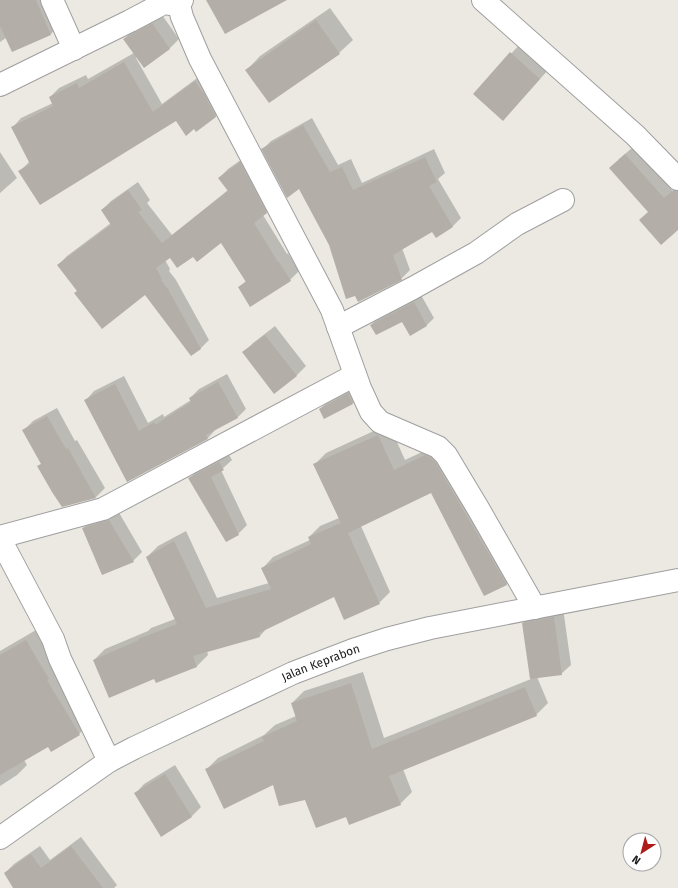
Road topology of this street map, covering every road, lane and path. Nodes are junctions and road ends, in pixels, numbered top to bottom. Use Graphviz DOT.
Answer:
graph roads {
  1 [pos="52,0"];
  2 [pos="483,0"];
  3 [pos="181,3"];
  4 [pos="74,49"];
  5 [pos="0,85"];
  6 [pos="678,179"];
  7 [pos="563,200"];
  8 [pos="338,327"];
  9 [pos="355,375"];
  10 [pos="0,538"];
  11 [pos="678,580"];
  12 [pos="535,608"];
  13 [pos="109,761"];
  14 [pos="0,838"];
  1 -- 4 [label="street"];
  2 -- 6 [label="street"];
  3 -- 4 [label="street"];
  3 -- 8 [label="street"];
  4 -- 5 [label="street"];
  7 -- 8 [label="street"];
  8 -- 9 [label="street"];
  9 -- 10 [label="street"];
  9 -- 12 [label="street"];
  10 -- 13 [label="street"];
  11 -- 12 [label="street, Jalan Keprabon"];
  12 -- 13 [label="street, Jalan Keprabon"];
  13 -- 14 [label="street, Jalan Keprabon"];
}
